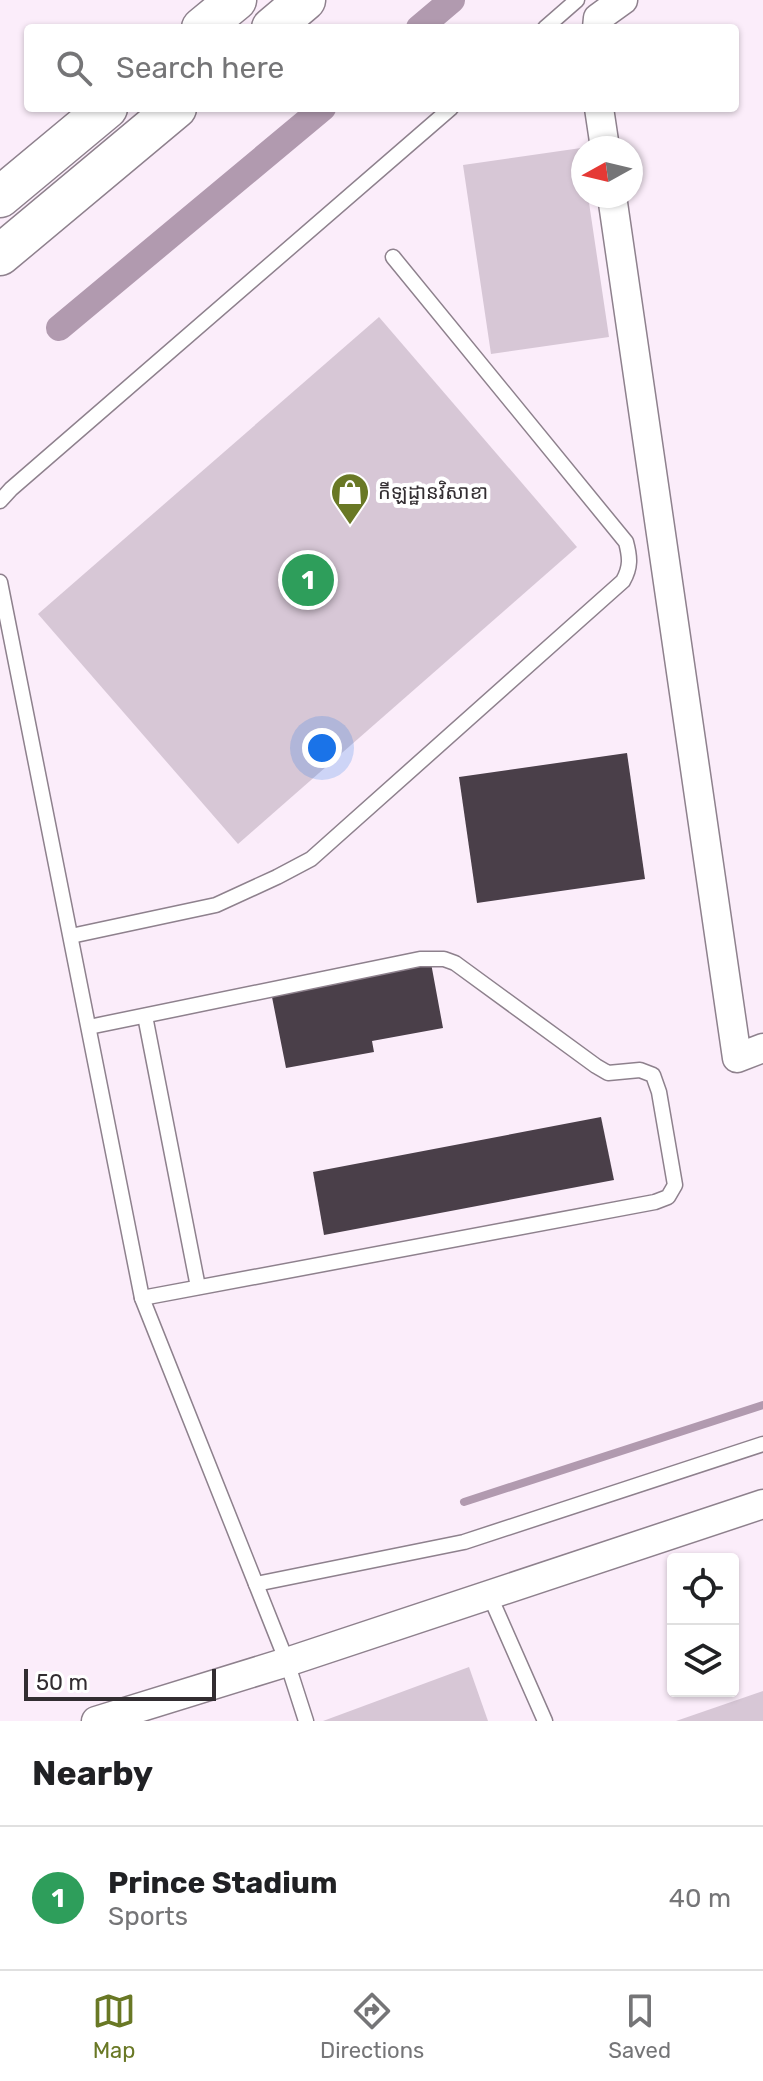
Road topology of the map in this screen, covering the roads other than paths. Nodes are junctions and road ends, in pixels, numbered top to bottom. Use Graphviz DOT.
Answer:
graph roads {
  1 [pos="236,0"];
  2 [pos="305,0"];
  3 [pos="623,0"];
  4 [pos="589,11"];
  5 [pos="207,24"];
  6 [pos="277,24"];
  7 [pos="555,24"];
  8 [pos="102,112"];
  9 [pos="171,112"];
  10 [pos="446,112"];
  11 [pos="600,112"];
  12 [pos="603,136"];
  13 [pos="0,197"];
  14 [pos="614,208"];
  15 [pos="0,255"];
  16 [pos="393,257"];
  17 [pos="0,501"];
  18 [pos="0,582"];
  19 [pos="71,936"];
  20 [pos="145,1016"];
  21 [pos="89,1027"];
  22 [pos="763,1048"];
  23 [pos="198,1287"];
  24 [pos="142,1298"];
  25 [pos="763,1444"];
  26 [pos="763,1504"];
  27 [pos="256,1584"];
  28 [pos="489,1594"];
  29 [pos="287,1662"];
  30 [pos="96,1721"];
  31 [pos="306,1721"];
  32 [pos="545,1721"];
  1 -- 5 [label="main road"];
  2 -- 6 [label="main road"];
  3 -- 4 [label="street"];
  4 -- 7 [label="lane"];
  8 -- 13 [label="main road"];
  9 -- 15 [label="main road"];
  10 -- 17 [label="lane"];
  11 -- 12 [label="street"];
  14 -- 22 [label="street"];
  16 -- 19 [label="lane"];
  18 -- 19 [label="lane"];
  19 -- 21 [label="lane"];
  20 -- 21 [label="lane"];
  20 -- 23 [label="lane"];
  20 -- 23 [label="lane"];
  21 -- 24 [label="lane"];
  23 -- 24 [label="lane"];
  24 -- 27 [label="lane"];
  25 -- 27 [label="lane"];
  26 -- 28 [label="street"];
  27 -- 29 [label="lane"];
  28 -- 29 [label="street"];
  28 -- 32 [label="lane"];
  29 -- 30 [label="street"];
  29 -- 31 [label="lane"];
}
